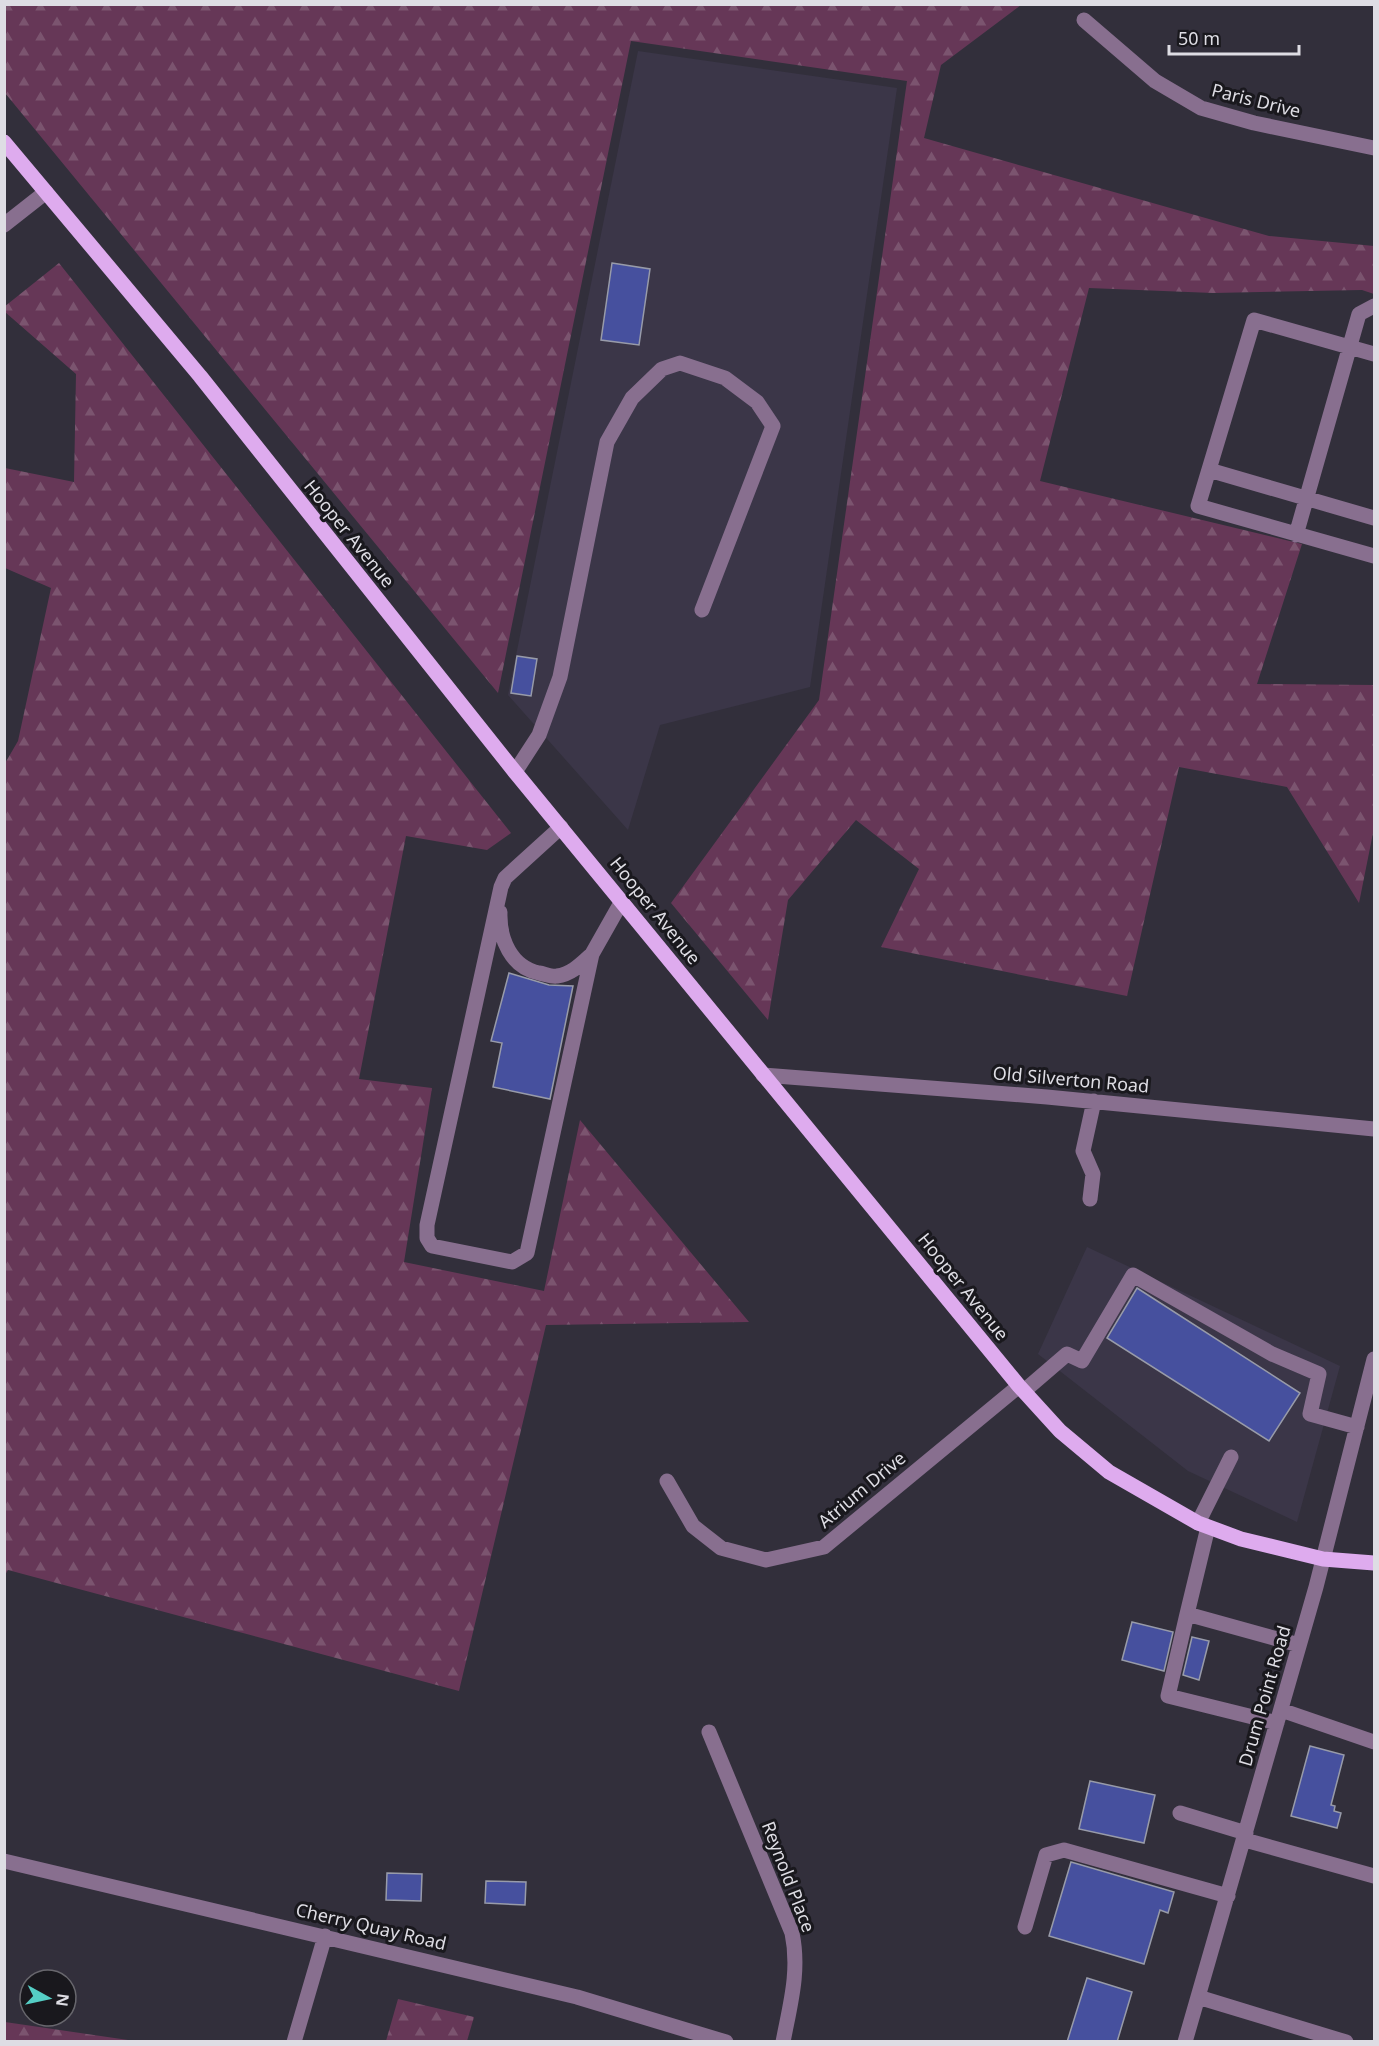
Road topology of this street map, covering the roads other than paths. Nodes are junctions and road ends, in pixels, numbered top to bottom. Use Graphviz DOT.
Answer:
graph roads {
  1 [pos="1084,20"];
  2 [pos="4,142"];
  3 [pos="1374,148"];
  4 [pos="46,192"];
  5 [pos="4,225"];
  6 [pos="1374,306"];
  7 [pos="1349,347"];
  8 [pos="1374,354"];
  9 [pos="1209,470"];
  10 [pos="1305,498"];
  11 [pos="1374,518"];
  12 [pos="1296,535"];
  13 [pos="1374,556"];
  14 [pos="702,610"];
  15 [pos="515,772"];
  16 [pos="561,827"];
  17 [pos="501,887"];
  18 [pos="622,901"];
  19 [pos="592,954"];
  20 [pos="763,1075"];
  21 [pos="1094,1101"];
  22 [pos="1374,1129"];
  23 [pos="1090,1199"];
  24 [pos="1374,1359"];
  25 [pos="1022,1388"];
  26 [pos="1364,1420"];
  27 [pos="1231,1457"];
  28 [pos="668,1481"];
  29 [pos="1203,1525"];
  30 [pos="1323,1559"];
  31 [pos="1374,1563"];
  32 [pos="1187,1614"];
  33 [pos="1299,1645"];
  34 [pos="1279,1717"];
  35 [pos="709,1732"];
  36 [pos="1374,1742"];
  37 [pos="1180,1813"];
  38 [pos="1246,1836"];
  39 [pos="4,1861"];
  40 [pos="1374,1876"];
  41 [pos="1228,1896"];
  42 [pos="1025,1927"];
  43 [pos="325,1936"];
  44 [pos="1198,1997"];
  45 [pos="294,2042"];
  46 [pos="726,2042"];
  47 [pos="783,2042"];
  48 [pos="1185,2042"];
  49 [pos="1346,2042"];
  1 -- 3 [label="street, Paris Drive"];
  2 -- 4 [label="main road, Hooper Avenue"];
  4 -- 5 [label="street"];
  4 -- 15 [label="main road, Hooper Avenue"];
  6 -- 7 [label="street"];
  7 -- 8 [label="street"];
  7 -- 9 [label="street"];
  7 -- 10 [label="street"];
  9 -- 10 [label="street"];
  9 -- 12 [label="street"];
  10 -- 11 [label="street"];
  10 -- 12 [label="street"];
  12 -- 13 [label="street"];
  14 -- 15 [label="street"];
  15 -- 16 [label="main road, Hooper Avenue"];
  16 -- 17 [label="street"];
  16 -- 18 [label="main road, Hooper Avenue"];
  17 -- 19 [label="street"];
  17 -- 19 [label="street"];
  18 -- 19 [label="street"];
  18 -- 20 [label="main road, Hooper Avenue"];
  20 -- 21 [label="street, Old Silverton Road"];
  20 -- 25 [label="main road, Hooper Avenue"];
  21 -- 22 [label="street, Old Silverton Road"];
  21 -- 23 [label="street"];
  24 -- 26 [label="street, Drum Point Road"];
  25 -- 26 [label="street, Atrium Drive"];
  25 -- 28 [label="street, Atrium Drive"];
  25 -- 29 [label="main road, Hooper Avenue"];
  26 -- 30 [label="street, Drum Point Road"];
  27 -- 29 [label="street"];
  29 -- 30 [label="main road, Hooper Avenue"];
  29 -- 32 [label="street"];
  30 -- 31 [label="main road, Hooper Avenue"];
  30 -- 33 [label="street, Drum Point Road"];
  32 -- 33 [label="street"];
  32 -- 34 [label="street"];
  33 -- 34 [label="street, Drum Point Road"];
  34 -- 36 [label="street"];
  34 -- 38 [label="street, Drum Point Road"];
  35 -- 47 [label="street, Reynold Place"];
  37 -- 38 [label="street"];
  38 -- 40 [label="street"];
  38 -- 41 [label="street, Drum Point Road"];
  39 -- 43 [label="street, Cherry Quay Road"];
  41 -- 42 [label="street"];
  41 -- 44 [label="street, Drum Point Road"];
  43 -- 45 [label="street"];
  43 -- 46 [label="street, Cherry Quay Road"];
  44 -- 48 [label="street, Drum Point Road"];
  44 -- 49 [label="street"];
}
